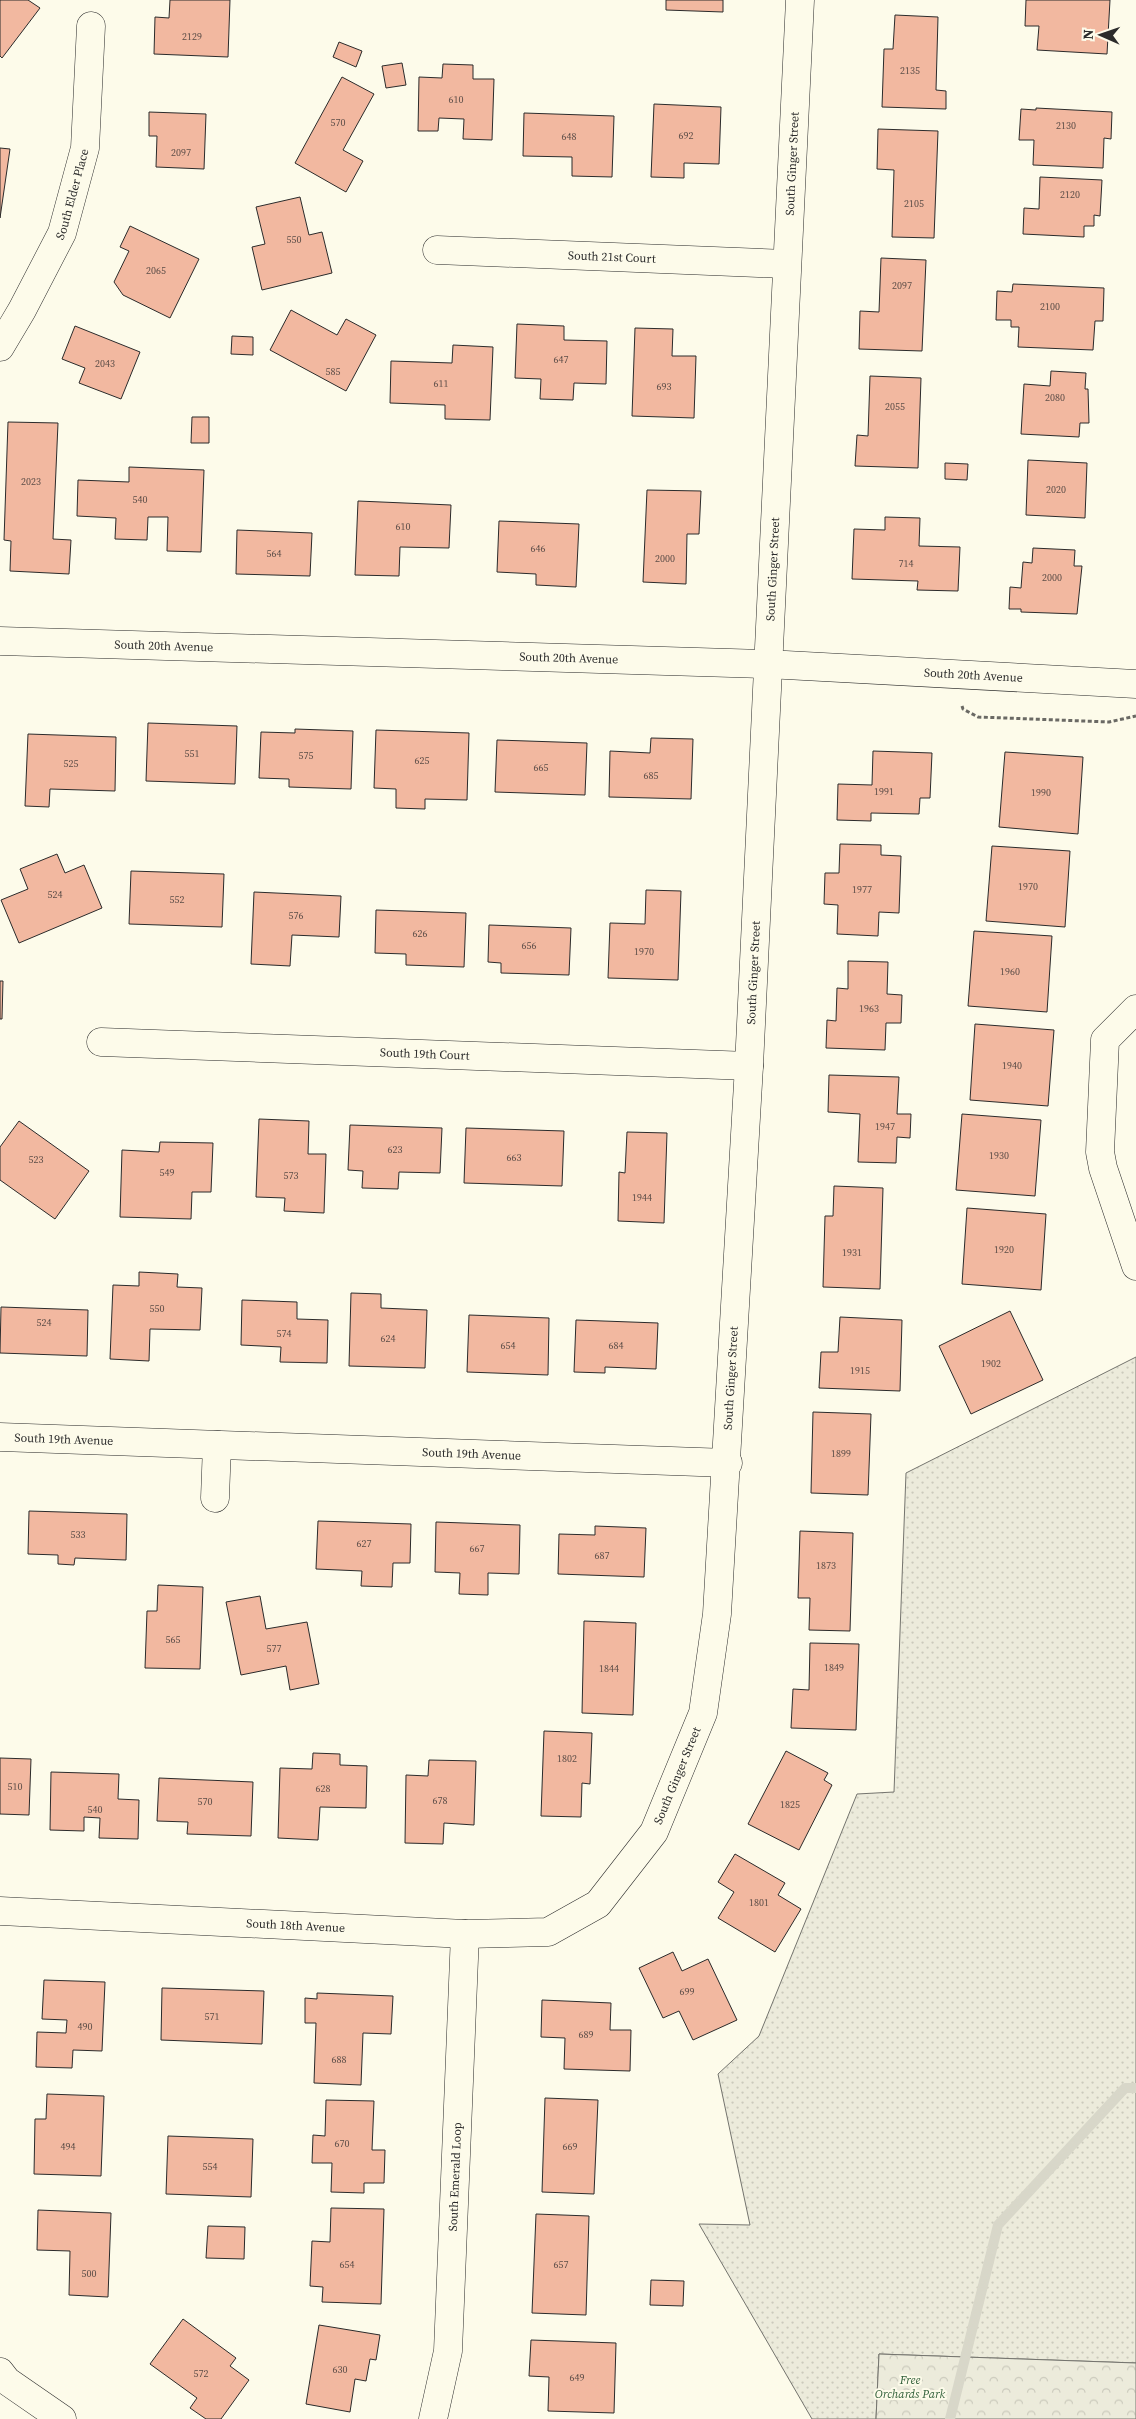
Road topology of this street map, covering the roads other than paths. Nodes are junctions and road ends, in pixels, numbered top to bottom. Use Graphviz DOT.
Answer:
graph roads {
  1 [pos="800,0"];
  2 [pos="91,26"];
  3 [pos="437,250"];
  4 [pos="786,264"];
  5 [pos="0,347"];
  6 [pos="0,640"];
  7 [pos="767,664"];
  8 [pos="1136,684"];
  9 [pos="1136,1009"];
  10 [pos="101,1042"];
  11 [pos="749,1066"];
  12 [pos="1136,1266"];
  13 [pos="0,1437"];
  14 [pos="217,1445"];
  15 [pos="728,1462"];
  16 [pos="215,1498"];
  17 [pos="586,1910"];
  18 [pos="0,1911"];
  19 [pos="465,1934"];
  20 [pos="0,2372"];
  21 [pos="62,2419"];
  22 [pos="433,2419"];
  1 -- 4 [label="street, South Ginger Street"];
  2 -- 5 [label="street, South Elder Place"];
  3 -- 4 [label="street, South 21st Court"];
  4 -- 7 [label="street, South Ginger Street"];
  6 -- 7 [label="street, South 20th Avenue"];
  7 -- 8 [label="street, South 20th Avenue"];
  7 -- 11 [label="street, South Ginger Street"];
  9 -- 12 [label="street"];
  10 -- 11 [label="street, South 19th Court"];
  11 -- 15 [label="street, South Ginger Street"];
  13 -- 14 [label="street, South 19th Avenue"];
  14 -- 15 [label="street, South 19th Avenue"];
  14 -- 16 [label="street"];
  15 -- 17 [label="street, South Ginger Street"];
  17 -- 19 [label="street, South 18th Avenue"];
  18 -- 19 [label="street, South 18th Avenue"];
  19 -- 22 [label="street, South Emerald Loop"];
  20 -- 21 [label="street"];
}
